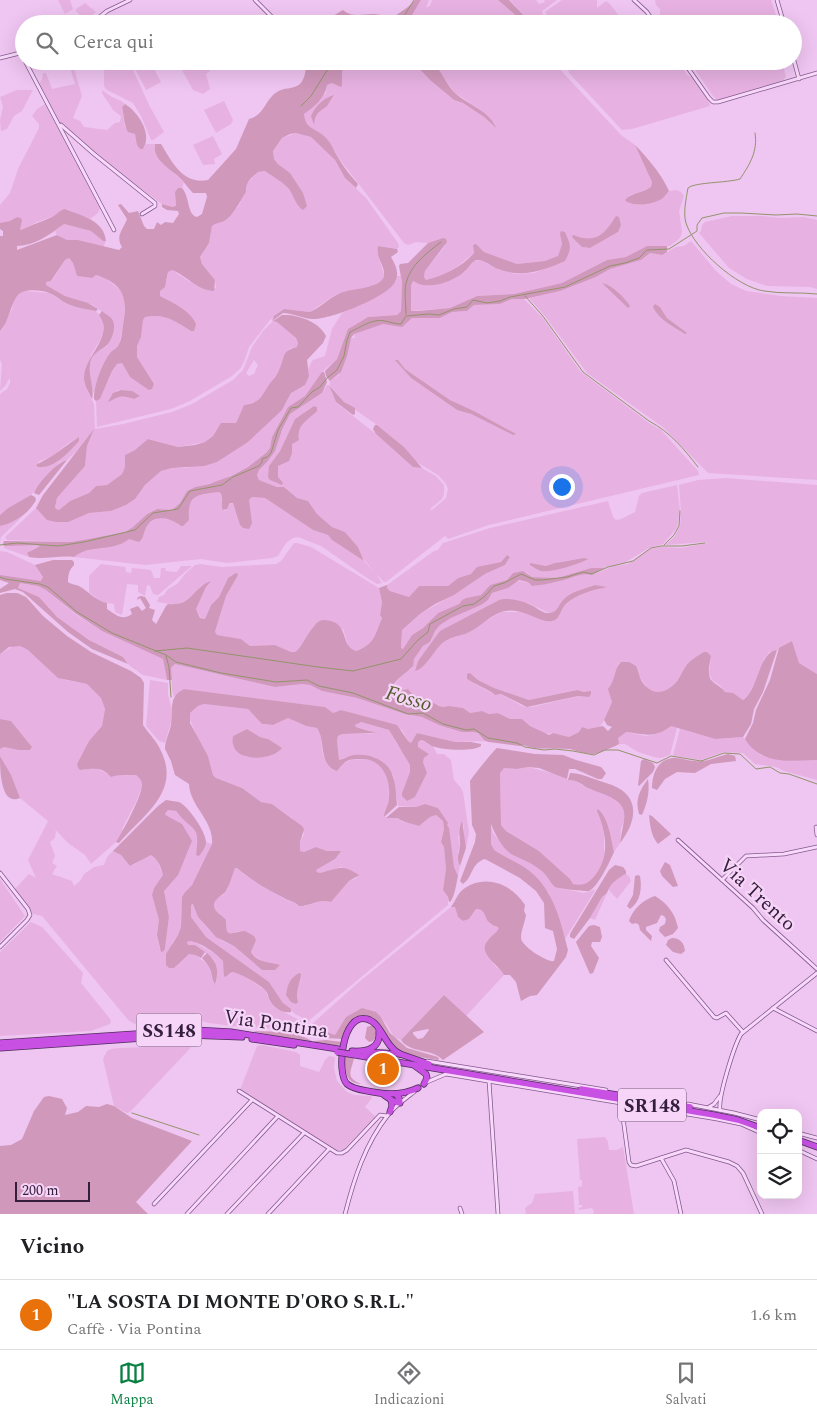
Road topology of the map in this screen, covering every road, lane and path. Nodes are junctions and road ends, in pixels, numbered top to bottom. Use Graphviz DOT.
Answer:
graph roads {
  1 [pos="130,0"];
  2 [pos="255,0"];
  3 [pos="634,0"];
  4 [pos="776,0"];
  5 [pos="102,15"];
  6 [pos="270,15"];
  7 [pos="649,15"];
  8 [pos="781,15"];
  9 [pos="15,54"];
  10 [pos="0,58"];
  11 [pos="29,70"];
  12 [pos="689,70"];
  13 [pos="797,70"];
  14 [pos="817,73"];
  15 [pos="799,79"];
  16 [pos="58,124"];
  17 [pos="142,214"];
  18 [pos="114,230"];
  19 [pos="816,827"];
  20 [pos="817,835"];
  21 [pos="678,840"];
  22 [pos="817,847"];
  23 [pos="0,873"];
  24 [pos="722,880"];
  25 [pos="0,947"];
  26 [pos="666,960"];
  27 [pos="817,969"];
  28 [pos="817,973"];
  29 [pos="773,1008"];
  30 [pos="377,1027"];
  31 [pos="743,1032"];
  32 [pos="817,1032"];
  33 [pos="0,1043"];
  34 [pos="0,1048"];
  35 [pos="337,1050"];
  36 [pos="349,1052"];
  37 [pos="365,1052"];
  38 [pos="400,1054"];
  39 [pos="412,1057"];
  40 [pos="410,1064"];
  41 [pos="430,1064"];
  42 [pos="446,1074"];
  43 [pos="490,1081"];
  44 [pos="424,1084"];
  45 [pos="544,1085"];
  46 [pos="418,1088"];
  47 [pos="239,1091"];
  48 [pos="382,1094"];
  49 [pos="396,1094"];
  50 [pos="721,1095"];
  51 [pos="252,1100"];
  52 [pos="391,1100"];
  53 [pos="400,1103"];
  54 [pos="621,1103"];
  55 [pos="708,1107"];
  56 [pos="654,1109"];
  57 [pos="678,1109"];
  58 [pos="720,1110"];
  59 [pos="389,1114"];
  60 [pos="278,1116"];
  61 [pos="757,1119"];
  62 [pos="757,1123"];
  63 [pos="757,1127"];
  64 [pos="757,1131"];
  65 [pos="304,1132"];
  66 [pos="802,1134"];
  67 [pos="817,1138"];
  68 [pos="802,1143"];
  69 [pos="329,1149"];
  70 [pos="817,1149"];
  71 [pos="802,1152"];
  72 [pos="661,1158"];
  73 [pos="817,1159"];
  74 [pos="154,1204"];
  75 [pos="346,1208"];
  76 [pos="460,1208"];
  77 [pos="187,1214"];
  78 [pos="227,1214"];
  79 [pos="268,1214"];
  80 [pos="345,1214"];
  81 [pos="350,1214"];
  82 [pos="462,1214"];
  83 [pos="498,1214"];
  84 [pos="681,1214"];
  85 [pos="762,1214"];
  1 -- 5 [label="street"];
  2 -- 6 [label="street"];
  3 -- 7 [label="street"];
  4 -- 8 [label="street"];
  9 -- 10 [label="street"];
  11 -- 16 [label="street"];
  12 -- 15 [label="street"];
  13 -- 15 [label="street"];
  14 -- 15 [label="street"];
  16 -- 17 [label="street"];
  16 -- 18 [label="street"];
  19 -- 20 [label="street"];
  21 -- 24 [label="street, Via Trento"];
  22 -- 24 [label="street"];
  23 -- 25 [label="street"];
  24 -- 27 [label="street, Via Trento"];
  26 -- 31 [label="street"];
  28 -- 29 [label="street"];
  29 -- 31 [label="street"];
  29 -- 32 [label="street"];
  30 -- 37 [label="highway"];
  30 -- 38 [label="highway"];
  30 -- 48 [label="highway"];
  31 -- 50 [label="street"];
  33 -- 35 [label="highway, Via Pontina / SS148"];
  34 -- 35 [label="highway, Via Pontina / SS148"];
  35 -- 36 [label="highway, Via Pontina / SS148, bridge"];
  36 -- 37 [label="highway"];
  36 -- 40 [label="highway, Via Pontina / SS148"];
  36 -- 41 [label="highway, Via Pontina / SS148"];
  37 -- 38 [label="highway"];
  38 -- 39 [label="highway"];
  39 -- 41 [label="highway"];
  39 -- 55 [label="street"];
  40 -- 42 [label="highway"];
  40 -- 44 [label="highway"];
  40 -- 45 [label="highway, Via Pontina / SS148"];
  41 -- 45 [label="highway, Via Pontina / SS148"];
  42 -- 43 [label="street"];
  42 -- 44 [label="street"];
  43 -- 54 [label="street"];
  43 -- 83 [label="street"];
  44 -- 46 [label="street"];
  45 -- 57 [label="highway, SR148"];
  45 -- 62 [label="highway, SR148"];
  46 -- 49 [label="highway"];
  46 -- 53 [label="street"];
  47 -- 51 [label="street"];
  48 -- 49 [label="highway"];
  48 -- 52 [label="highway"];
  49 -- 53 [label="highway"];
  50 -- 55 [label="street"];
  50 -- 58 [label="street"];
  51 -- 60 [label="street"];
  51 -- 74 [label="street"];
  52 -- 53 [label="highway"];
  52 -- 59 [label="highway"];
  53 -- 59 [label="street"];
  54 -- 56 [label="street"];
  54 -- 72 [label="street"];
  55 -- 58 [label="street"];
  56 -- 57 [label="highway"];
  56 -- 64 [label="street"];
  57 -- 63 [label="highway, SR148"];
  58 -- 61 [label="street"];
  59 -- 69 [label="street"];
  59 -- 75 [label="street"];
  60 -- 65 [label="street"];
  60 -- 77 [label="street"];
  65 -- 69 [label="street"];
  65 -- 78 [label="street"];
  66 -- 67 [label="street"];
  68 -- 70 [label="highway"];
  69 -- 79 [label="street"];
  71 -- 73 [label="street"];
  72 -- 84 [label="street"];
  72 -- 85 [label="street"];
  75 -- 80 [label="street"];
  75 -- 81 [label="street"];
  76 -- 82 [label="street"];
}
